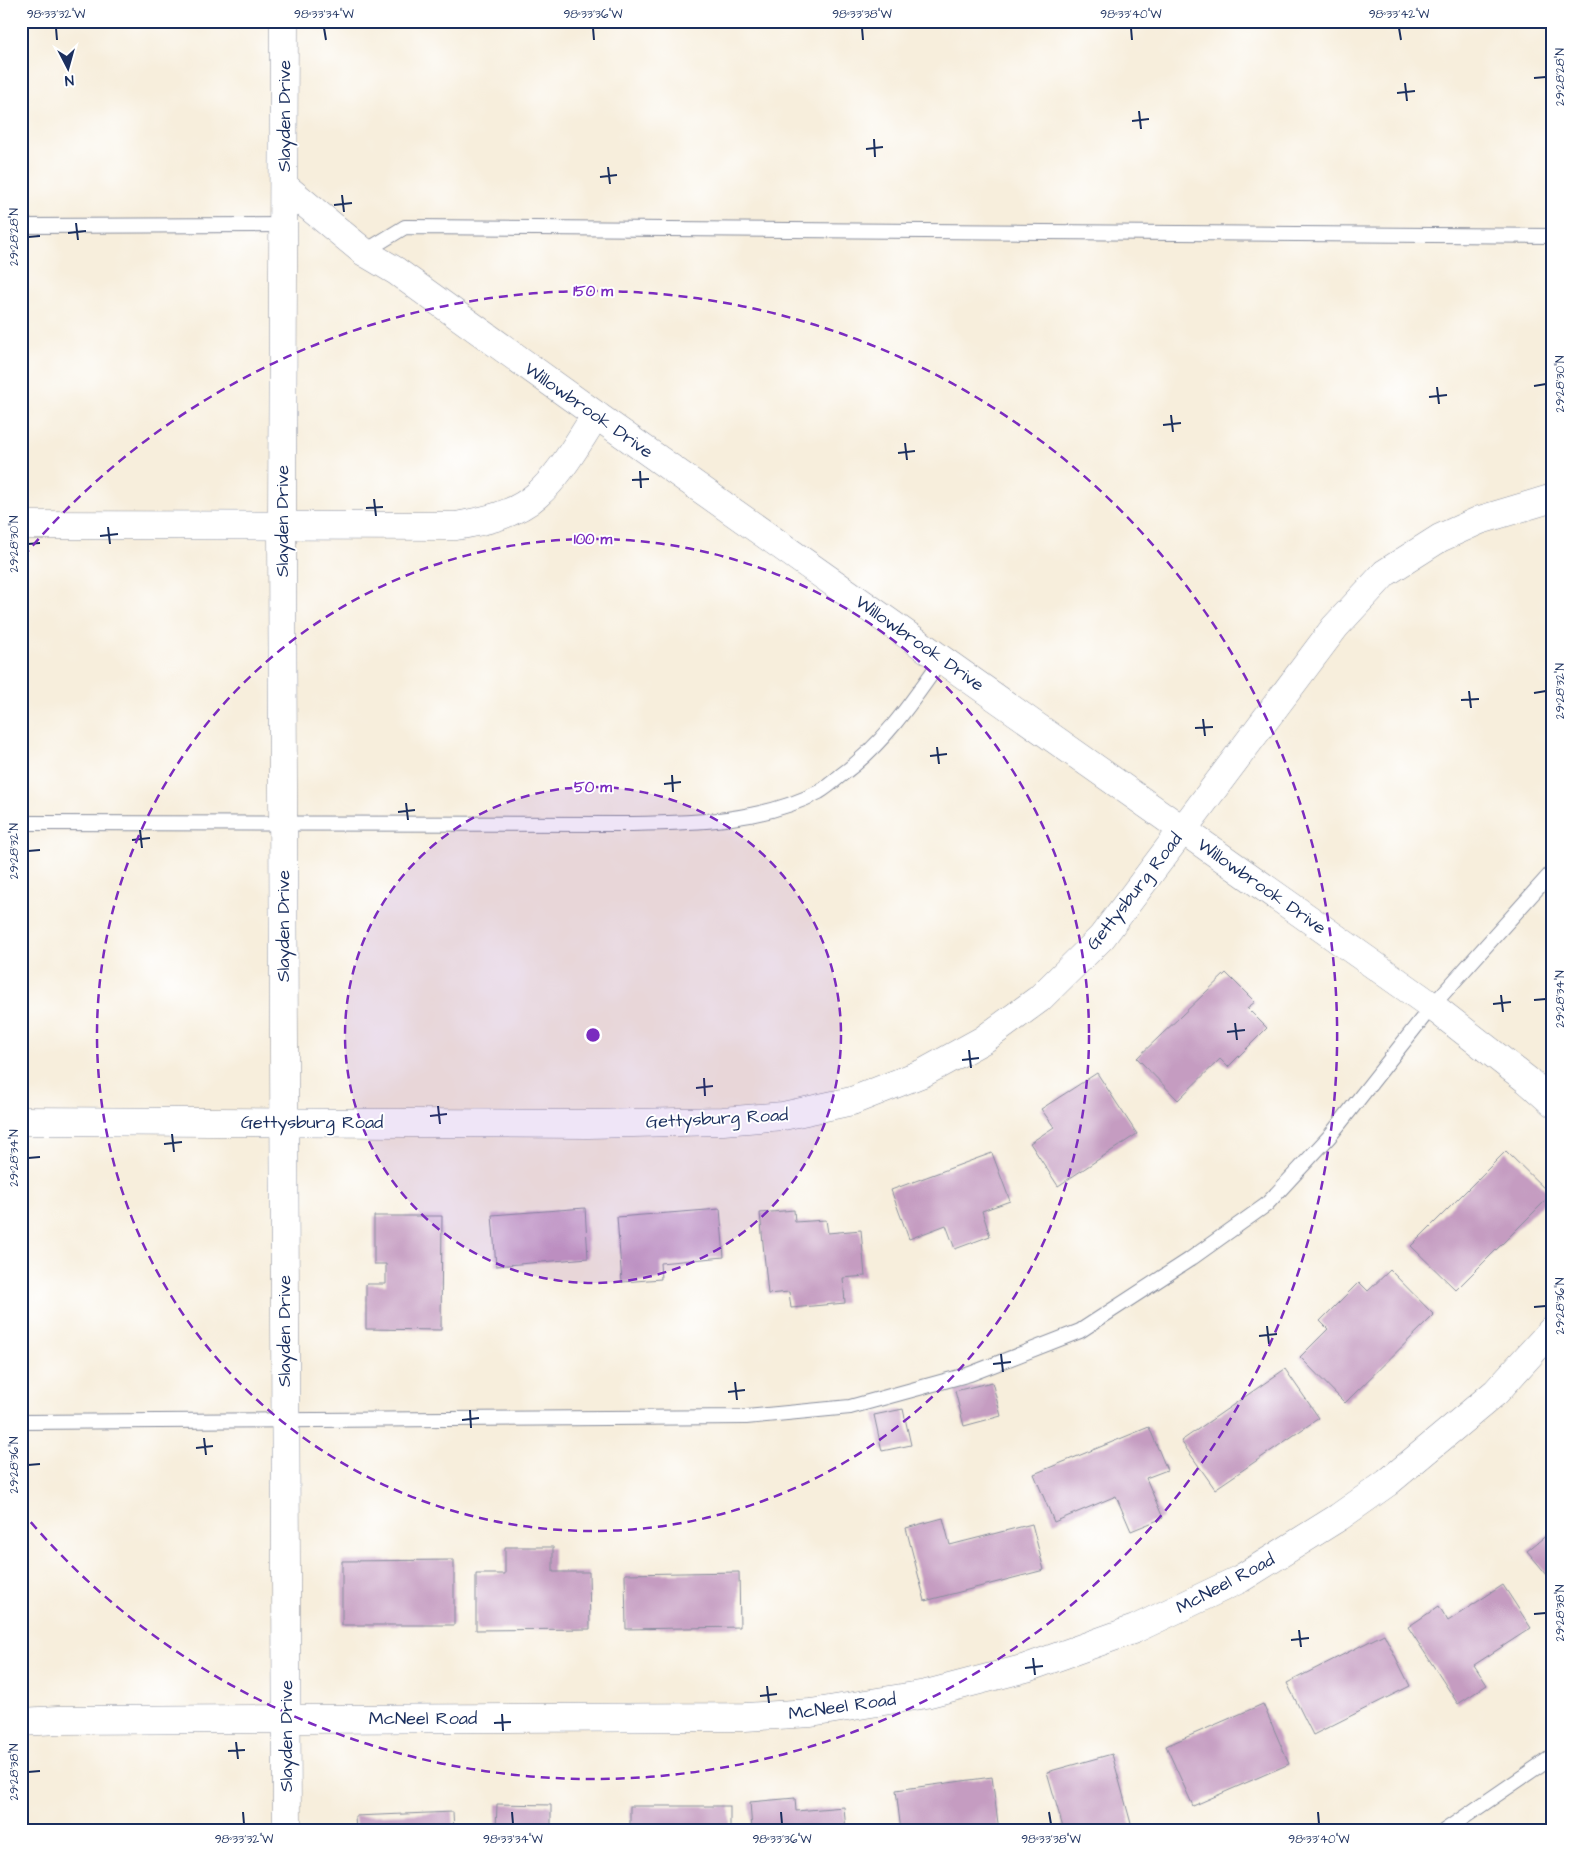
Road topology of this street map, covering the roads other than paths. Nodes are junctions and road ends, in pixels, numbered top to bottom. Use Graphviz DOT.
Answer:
graph roads {
  1 [pos="284,21"];
  2 [pos="284,186"];
  3 [pos="284,225"];
  4 [pos="21,226"];
  5 [pos="1553,236"];
  6 [pos="364,252"];
  7 [pos="596,415"];
  8 [pos="1553,498"];
  9 [pos="21,525"];
  10 [pos="282,526"];
  11 [pos="942,659"];
  12 [pos="21,823"];
  13 [pos="283,823"];
  14 [pos="1183,828"];
  15 [pos="1553,871"];
  16 [pos="1432,1006"];
  17 [pos="1553,1103"];
  18 [pos="21,1121"];
  19 [pos="283,1122"];
  20 [pos="1553,1330"];
  21 [pos="285,1420"];
  22 [pos="21,1422"];
  23 [pos="286,1718"];
  24 [pos="21,1722"];
  25 [pos="1553,1756"];
  26 [pos="286,1831"];
  27 [pos="1444,1831"];
  1 -- 2 [label="street, Slayden Drive"];
  2 -- 3 [label="street, Slayden Drive"];
  2 -- 6 [label="street, Willowbrook Drive"];
  3 -- 4 [label="lane"];
  3 -- 10 [label="street, Slayden Drive"];
  5 -- 6 [label="lane"];
  6 -- 7 [label="street, Willowbrook Drive"];
  7 -- 10 [label="street"];
  7 -- 11 [label="street, Willowbrook Drive"];
  8 -- 14 [label="street, Gettysburg Road"];
  9 -- 10 [label="street"];
  10 -- 13 [label="street, Slayden Drive"];
  11 -- 13 [label="lane"];
  11 -- 14 [label="street, Willowbrook Drive"];
  12 -- 13 [label="lane"];
  13 -- 19 [label="street, Slayden Drive"];
  14 -- 16 [label="street, Willowbrook Drive"];
  14 -- 19 [label="street, Gettysburg Road"];
  15 -- 16 [label="lane"];
  16 -- 17 [label="street, Willowbrook Drive"];
  16 -- 21 [label="lane"];
  18 -- 19 [label="street, Gettysburg Road"];
  19 -- 21 [label="street, Slayden Drive"];
  20 -- 23 [label="street, McNeel Road"];
  21 -- 22 [label="lane"];
  21 -- 23 [label="street, Slayden Drive"];
  23 -- 24 [label="street, McNeel Road"];
  23 -- 26 [label="street, Slayden Drive"];
  25 -- 27 [label="lane"];
}
